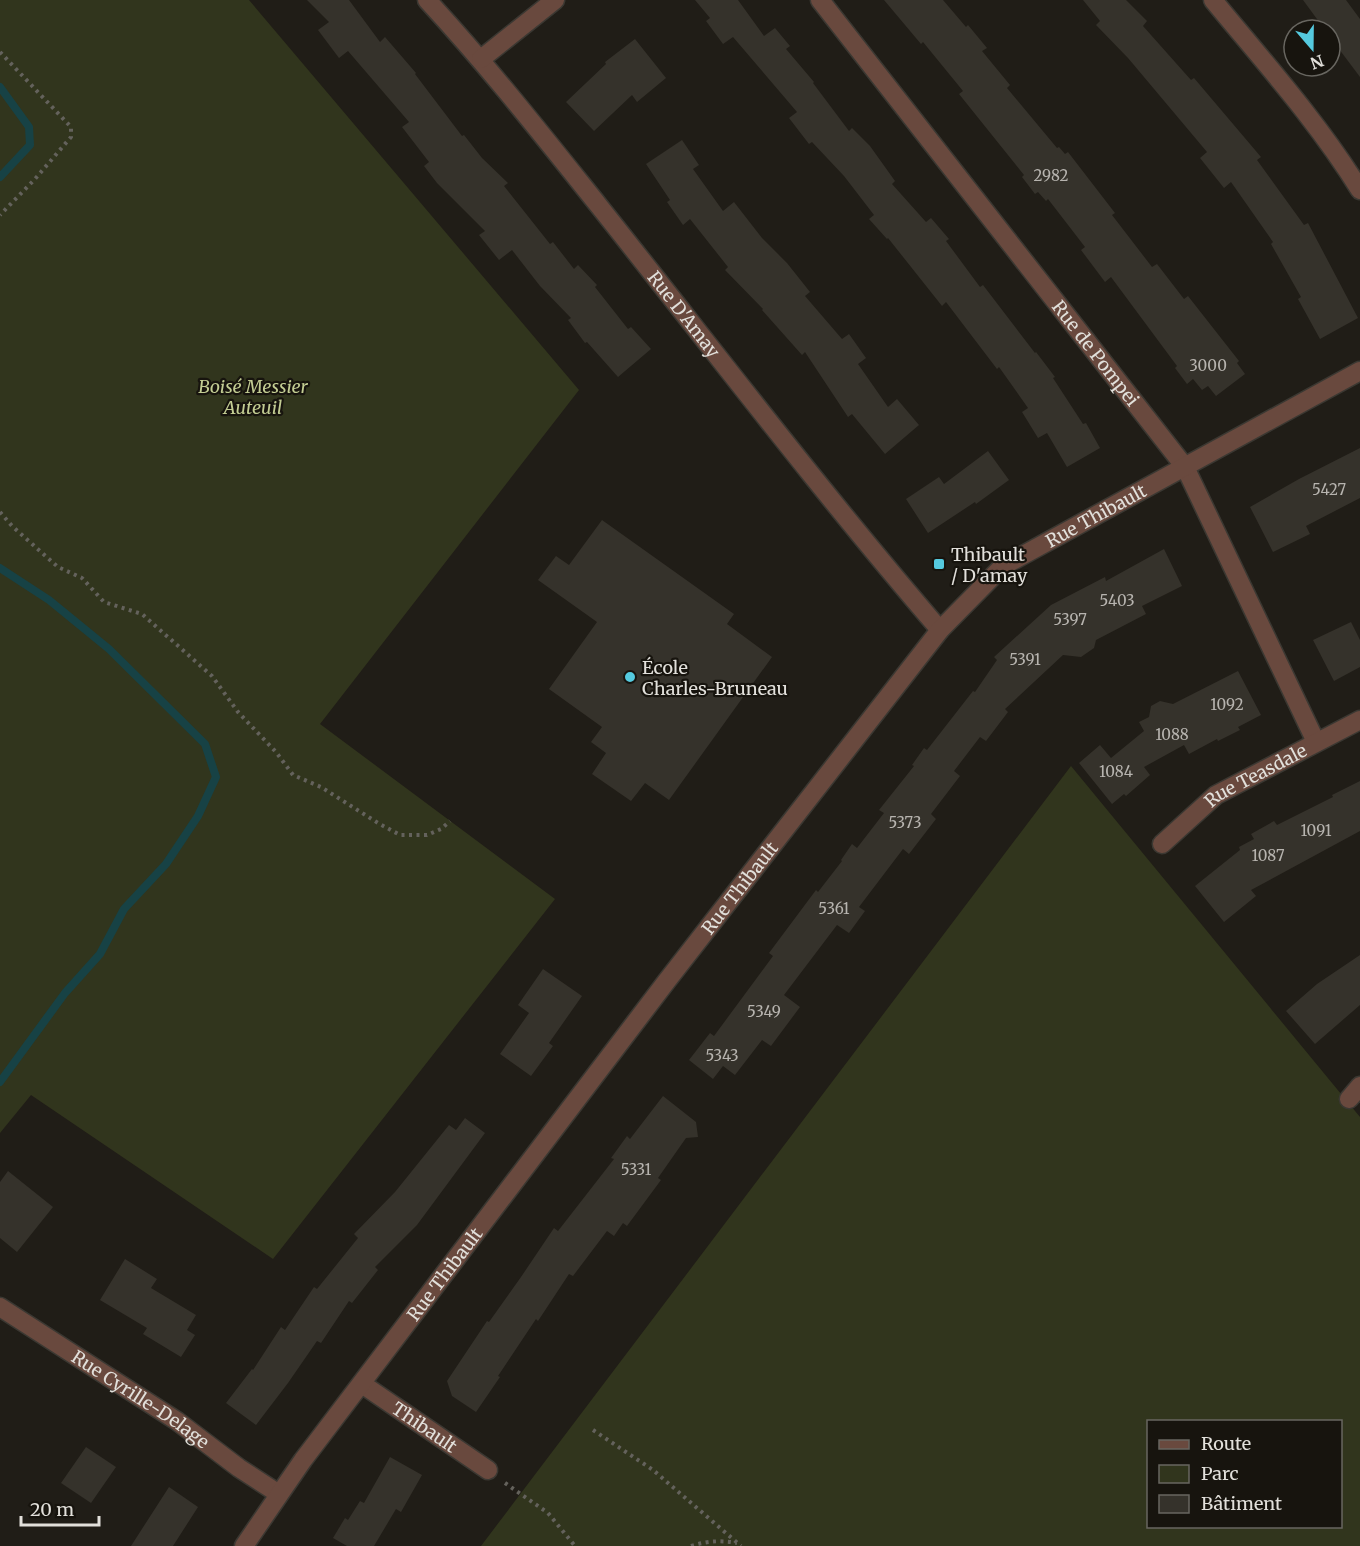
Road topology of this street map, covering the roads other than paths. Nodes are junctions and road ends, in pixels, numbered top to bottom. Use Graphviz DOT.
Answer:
graph roads {
  1 [pos="427,0"];
  2 [pos="555,0"];
  3 [pos="820,0"];
  4 [pos="1213,0"];
  5 [pos="481,59"];
  6 [pos="1360,190"];
  7 [pos="1360,371"];
  8 [pos="1185,467"];
  9 [pos="940,630"];
  10 [pos="1360,720"];
  11 [pos="1316,742"];
  12 [pos="1162,844"];
  13 [pos="0,1307"];
  14 [pos="362,1384"];
  15 [pos="488,1470"];
  16 [pos="279,1494"];
  17 [pos="244,1546"];
  1 -- 5 [label="street, Rue D'Amay"];
  2 -- 5 [label="street"];
  3 -- 8 [label="street, Rue de Pompei"];
  4 -- 6 [label="street"];
  5 -- 9 [label="street, Rue D'Amay"];
  7 -- 8 [label="street, Rue Thibault"];
  8 -- 9 [label="street, Rue Thibault"];
  8 -- 11 [label="street, Rue de Pompei"];
  9 -- 14 [label="street, Rue Thibault"];
  10 -- 11 [label="street, Rue Teasdale"];
  11 -- 12 [label="street, Rue Teasdale"];
  13 -- 16 [label="street, Rue Cyrille-Delage"];
  14 -- 15 [label="street, Thibault"];
  14 -- 16 [label="street, Rue Thibault"];
  16 -- 17 [label="street, Rue Thibault"];
}
